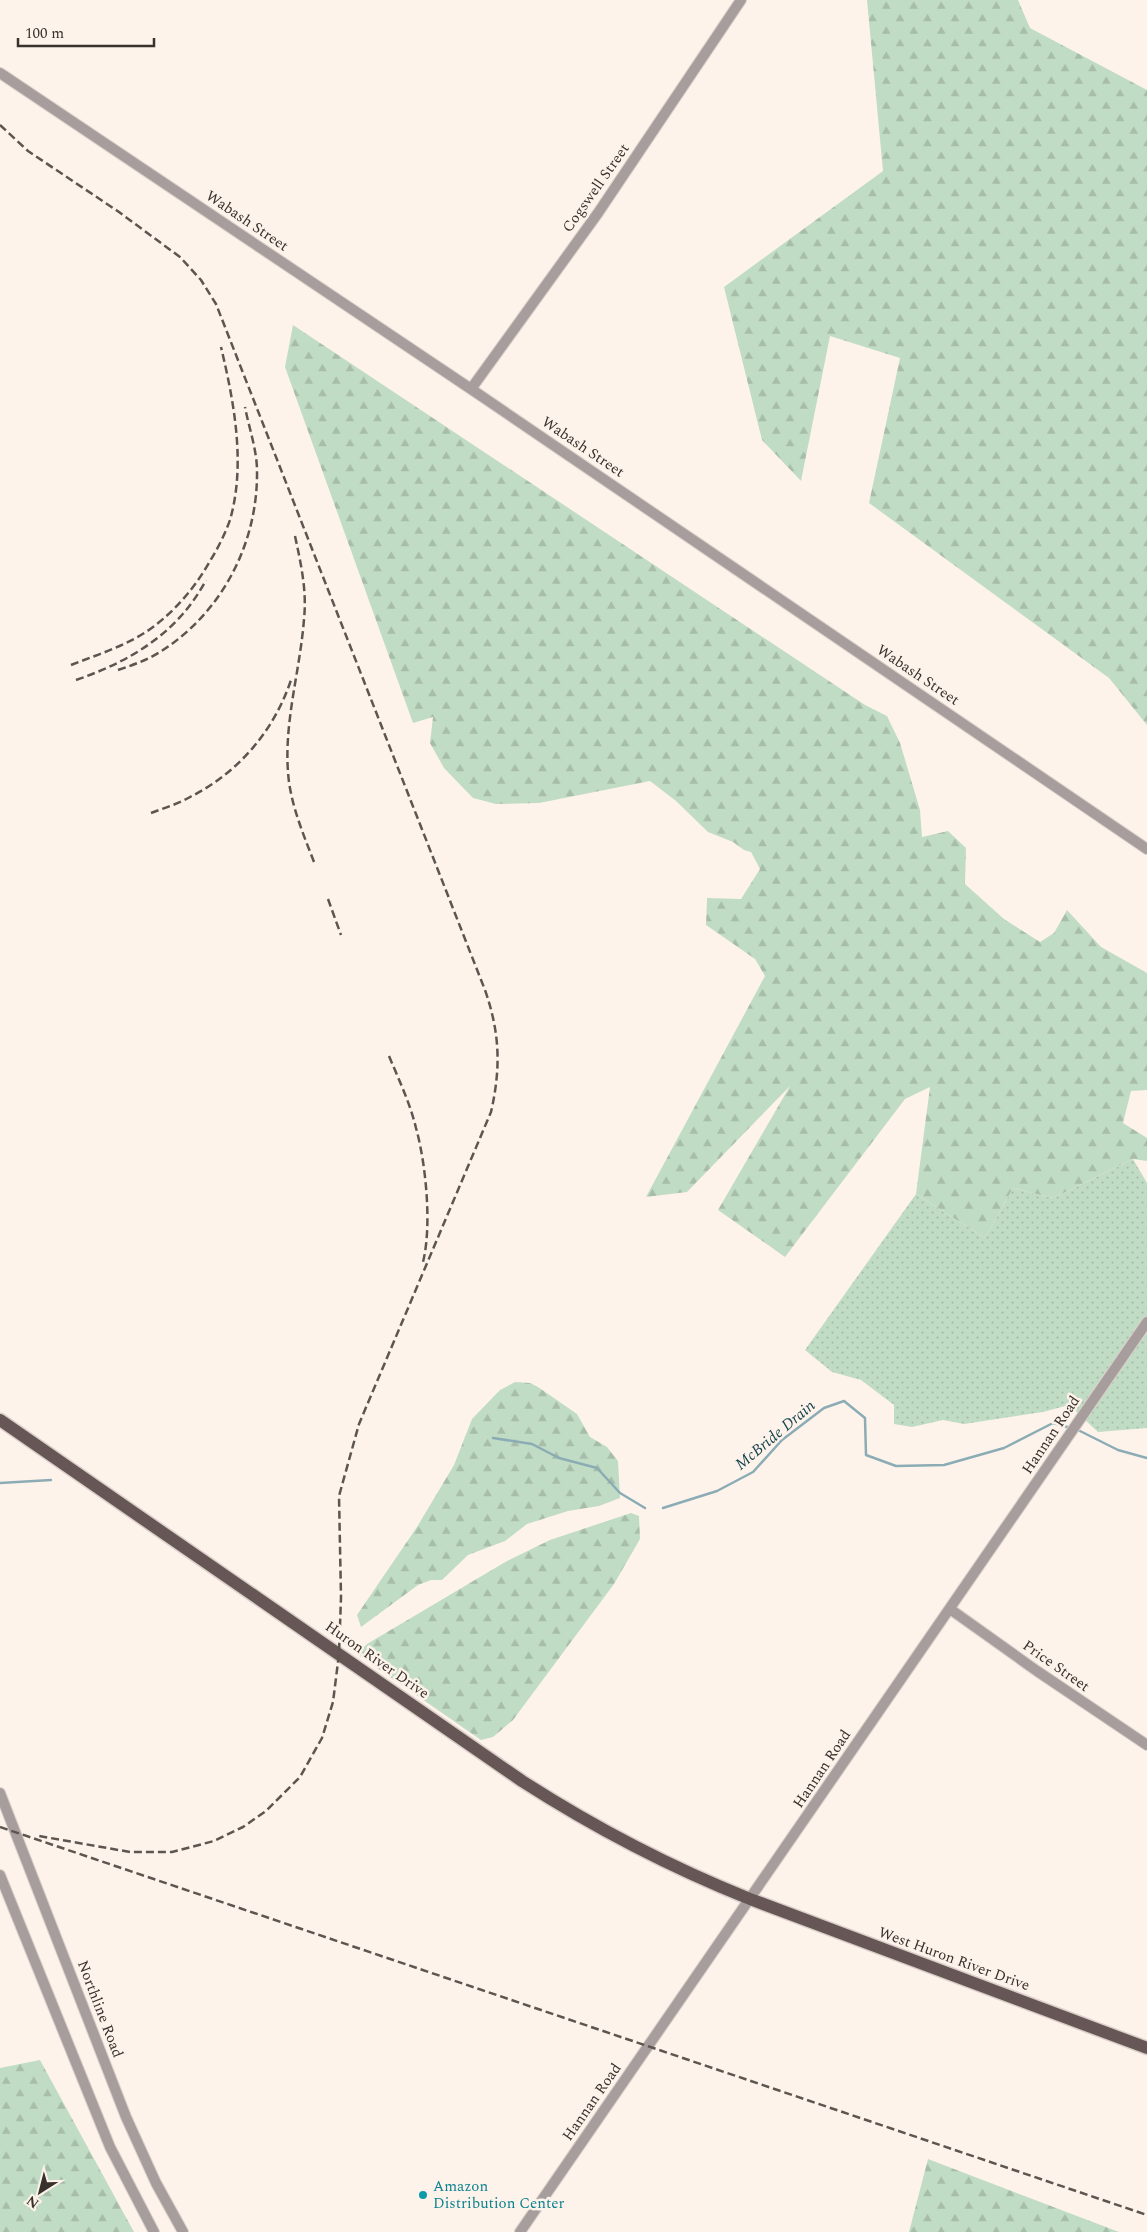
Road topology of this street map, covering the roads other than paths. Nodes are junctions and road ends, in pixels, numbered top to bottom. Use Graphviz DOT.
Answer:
graph roads {
  1 [pos="741,0"];
  2 [pos="0,73"];
  3 [pos="471,390"];
  4 [pos="1147,849"];
  5 [pos="1147,1322"];
  6 [pos="0,1420"];
  7 [pos="950,1609"];
  8 [pos="1147,1745"];
  9 [pos="0,1793"];
  10 [pos="0,1874"];
  11 [pos="750,1900"];
  12 [pos="1147,2048"];
  13 [pos="154,2232"];
  14 [pos="183,2232"];
  15 [pos="520,2232"];
  1 -- 3 [label="street, Cogswell Street"];
  2 -- 3 [label="street, Wabash Street"];
  3 -- 4 [label="street, Wabash Street"];
  5 -- 7 [label="street, Hannan Road"];
  6 -- 11 [label="main road, Huron River Drive"];
  7 -- 8 [label="street, Price Street"];
  7 -- 11 [label="street, Hannan Road"];
  9 -- 14 [label="street, Northline Road"];
  10 -- 13 [label="street"];
  11 -- 12 [label="main road, West Huron River Drive"];
  11 -- 15 [label="street, Hannan Road"];
}
